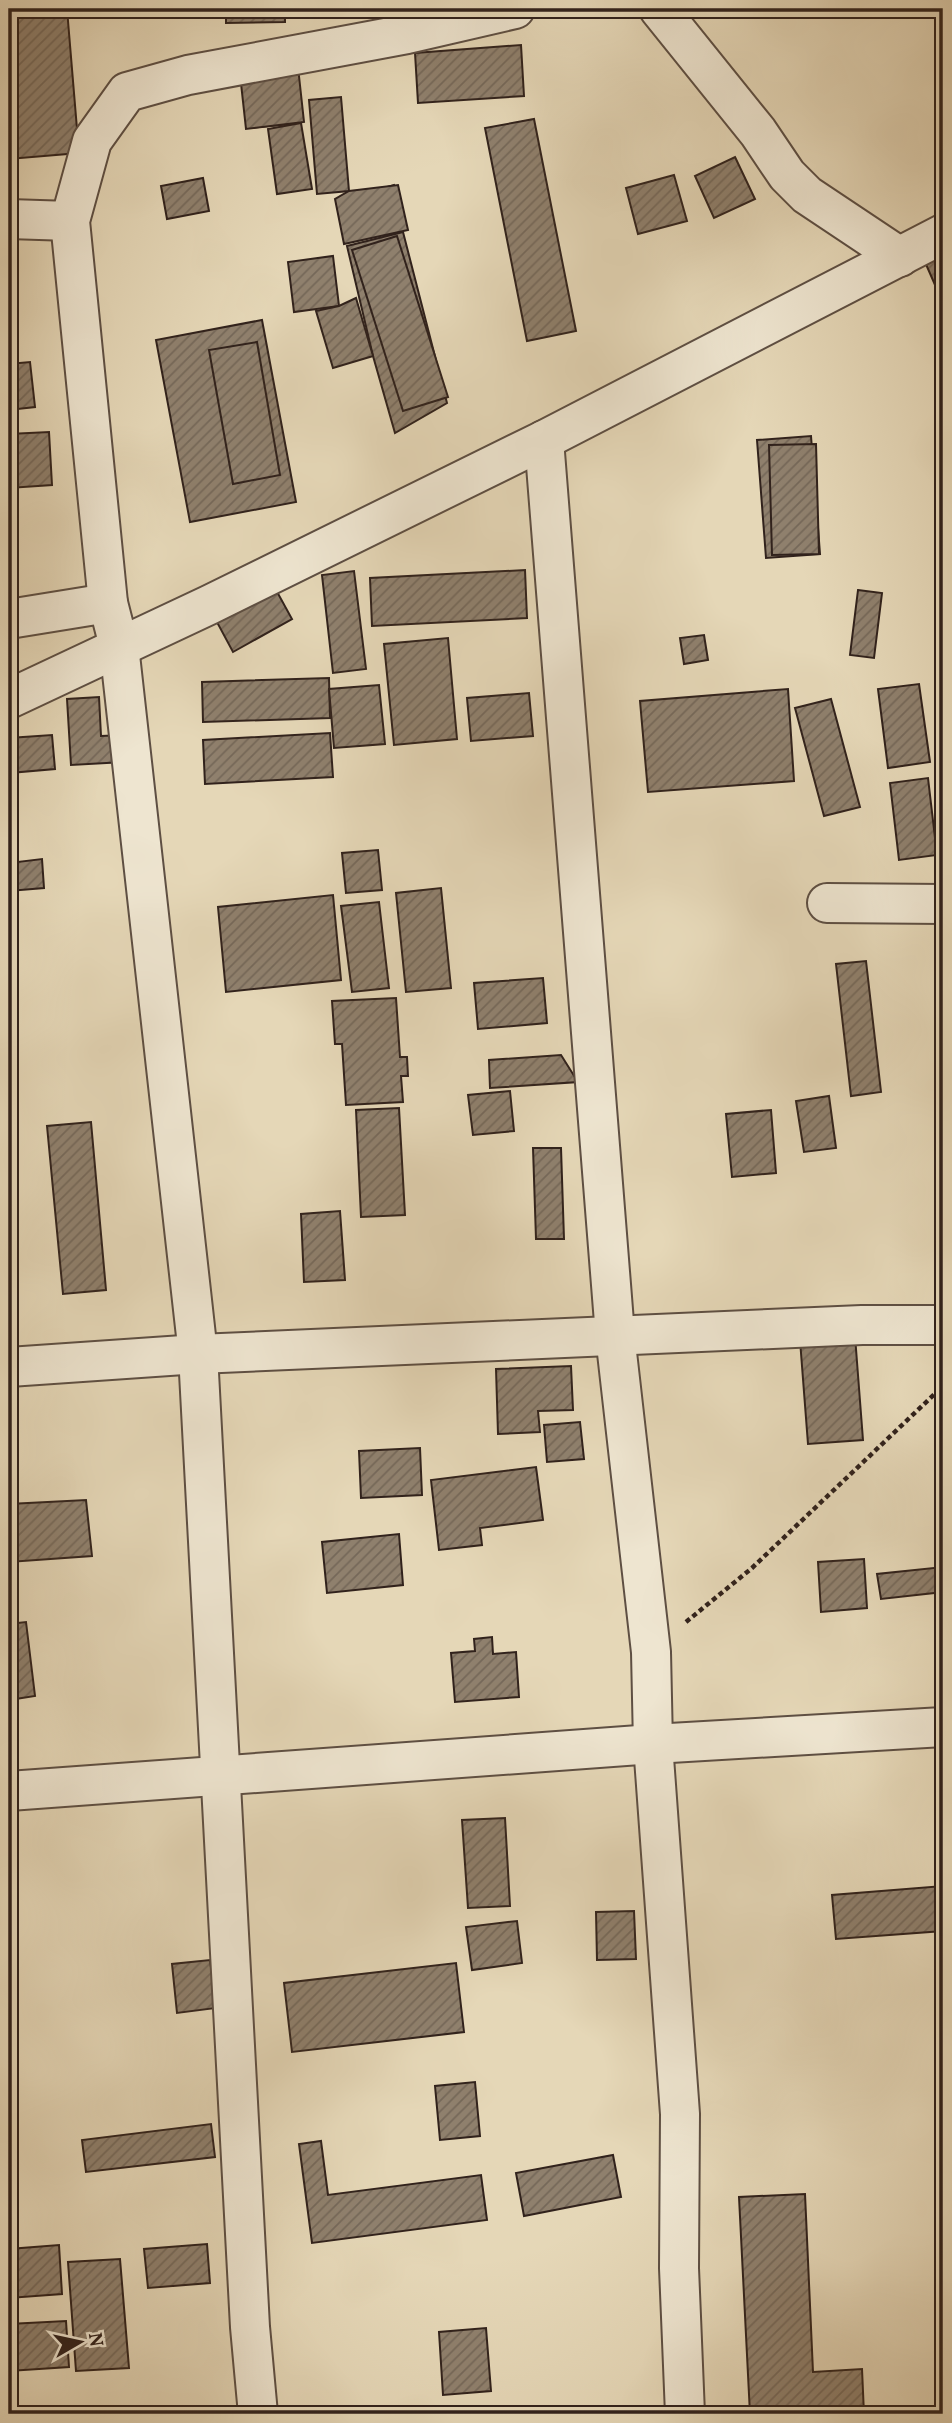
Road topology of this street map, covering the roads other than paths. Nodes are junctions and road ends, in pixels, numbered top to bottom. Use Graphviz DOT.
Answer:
graph roads {
  1 [pos="515,9"];
  2 [pos="659,9"];
  3 [pos="9,219"];
  4 [pos="70,221"];
  5 [pos="943,234"];
  6 [pos="900,257"];
  7 [pos="544,440"];
  8 [pos="108,603"];
  9 [pos="9,619"];
  10 [pos="119,646"];
  11 [pos="9,699"];
  12 [pos="827,903"];
  13 [pos="943,904"];
  14 [pos="943,1325"];
  15 [pos="615,1335"];
  16 [pos="198,1354"];
  17 [pos="9,1367"];
  18 [pos="943,1727"];
  19 [pos="653,1744"];
  20 [pos="222,1777"];
  21 [pos="9,1791"];
  22 [pos="258,2414"];
  23 [pos="685,2414"];
  1 -- 4 [label="street"];
  2 -- 6 [label="street"];
  3 -- 4 [label="street"];
  4 -- 8 [label="street"];
  5 -- 6 [label="street"];
  6 -- 7 [label="street"];
  7 -- 10 [label="street"];
  7 -- 15 [label="street"];
  8 -- 9 [label="street"];
  8 -- 10 [label="street"];
  10 -- 11 [label="street"];
  10 -- 16 [label="street"];
  12 -- 13 [label="street"];
  14 -- 15 [label="street"];
  15 -- 16 [label="street"];
  15 -- 19 [label="street"];
  16 -- 17 [label="street"];
  16 -- 20 [label="street"];
  18 -- 19 [label="street"];
  19 -- 20 [label="street"];
  19 -- 23 [label="street"];
  20 -- 21 [label="street"];
  20 -- 22 [label="street"];
}
